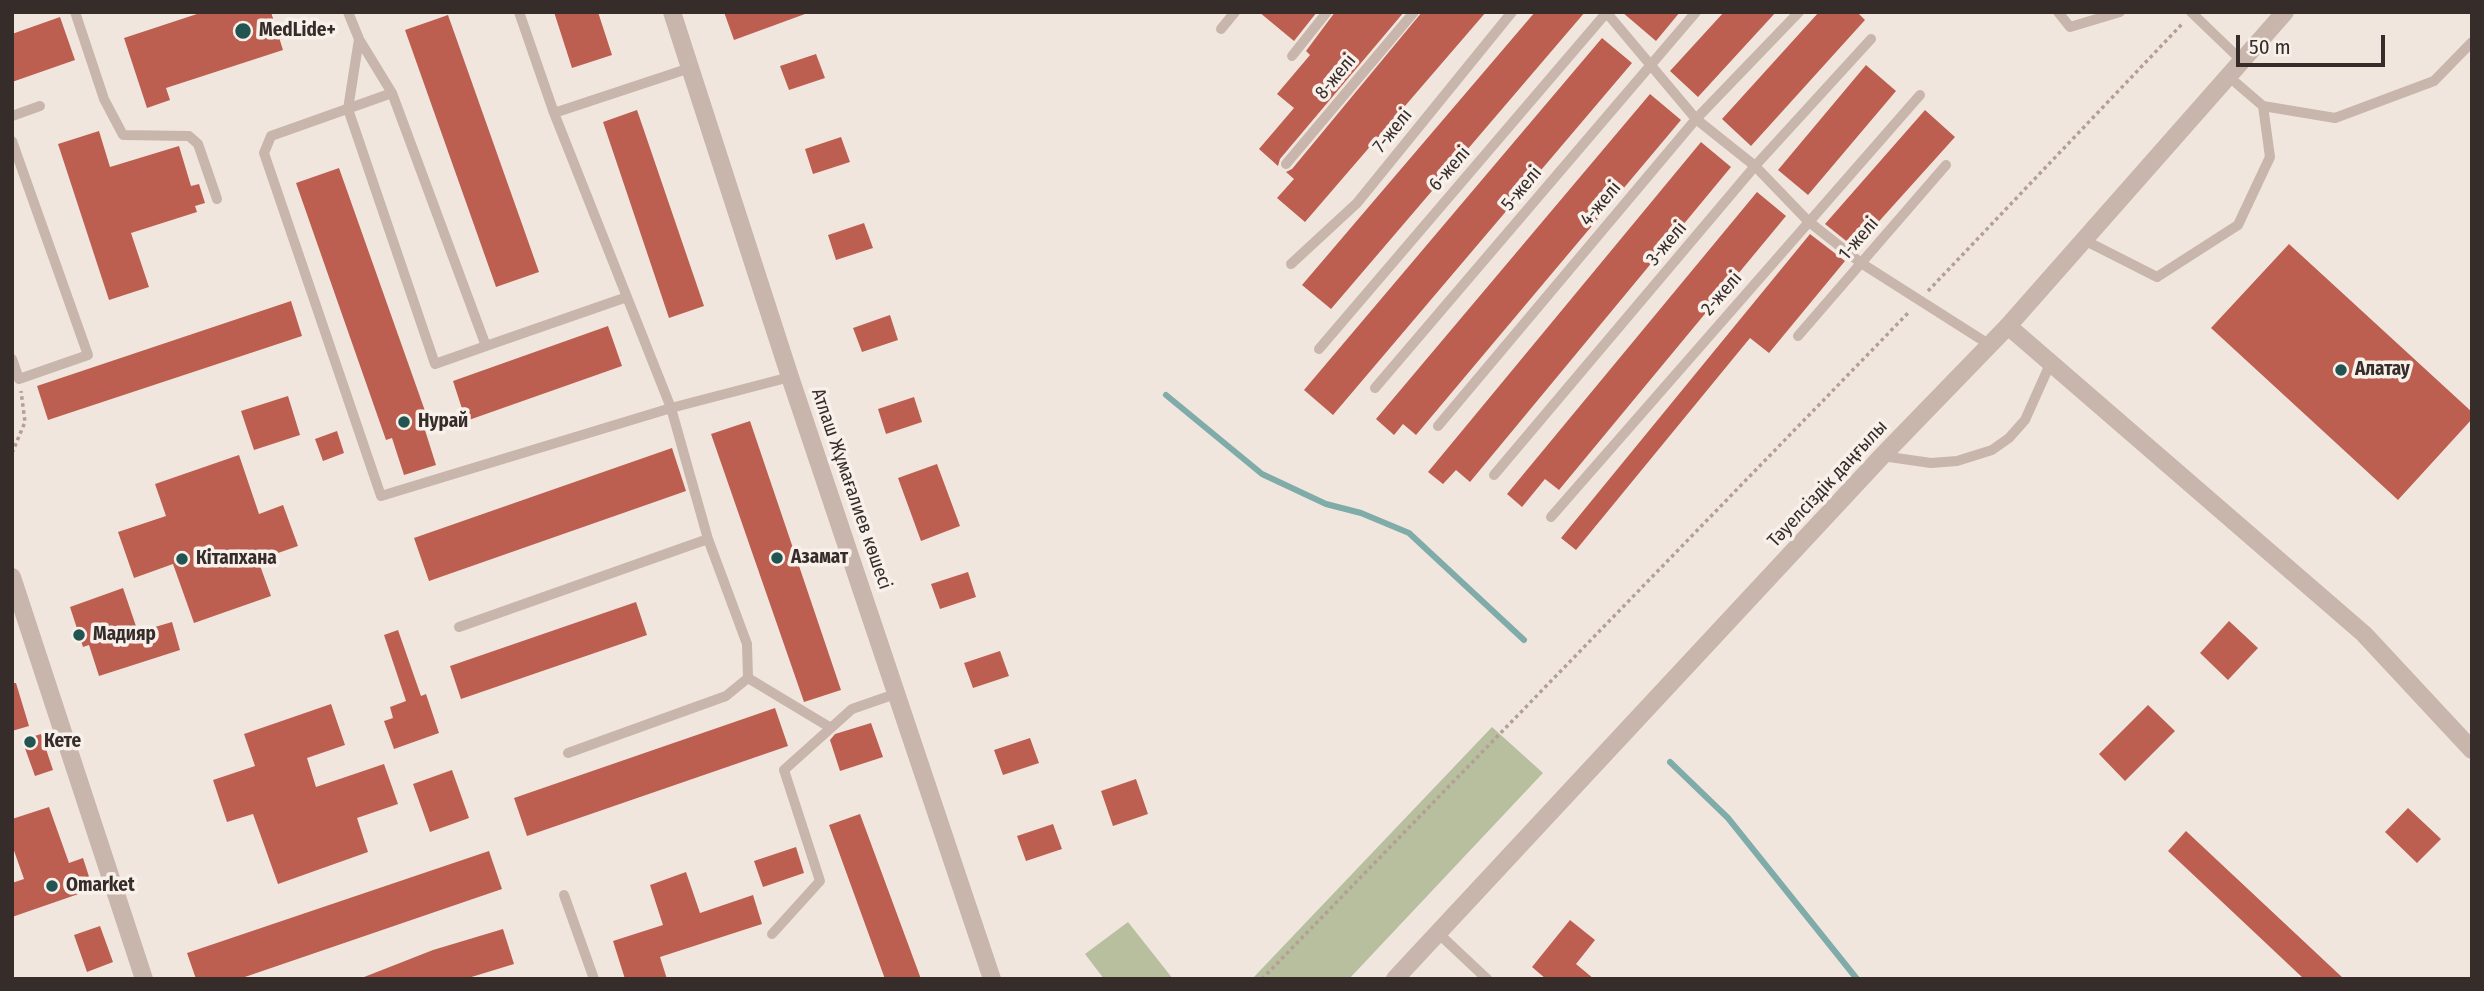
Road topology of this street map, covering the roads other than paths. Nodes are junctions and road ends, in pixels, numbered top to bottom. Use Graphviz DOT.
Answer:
graph roads {
  1 [pos="75,12"];
  2 [pos="348,12"];
  3 [pos="519,12"];
  4 [pos="672,12"];
  5 [pos="1235,12"];
  6 [pos="1327,12"];
  7 [pos="1414,12"];
  8 [pos="1512,12"];
  9 [pos="1696,12"];
  10 [pos="1799,12"];
  11 [pos="2058,12"];
  12 [pos="2120,12"];
  13 [pos="2285,12"];
  14 [pos="1606,13"];
  15 [pos="2192,13"];
  16 [pos="1221,29"];
  17 [pos="359,38"];
  18 [pos="1871,38"];
  19 [pos="2472,42"];
  20 [pos="1292,55"];
  21 [pos="2242,61"];
  22 [pos="1649,66"];
  23 [pos="691,68"];
  24 [pos="2228,76"];
  25 [pos="392,93"];
  26 [pos="1920,95"];
  27 [pos="40,106"];
  28 [pos="2263,106"];
  29 [pos="348,109"];
  30 [pos="554,113"];
  31 [pos="12,116"];
  32 [pos="1696,119"];
  33 [pos="12,141"];
  34 [pos="1286,164"];
  35 [pos="1755,166"];
  36 [pos="1946,166"];
  37 [pos="217,199"];
  38 [pos="1808,221"];
  39 [pos="2084,240"];
  40 [pos="1291,264"];
  41 [pos="1861,264"];
  42 [pos="627,297"];
  43 [pos="2008,326"];
  44 [pos="1798,336"];
  45 [pos="1990,345"];
  46 [pos="486,346"];
  47 [pos="1319,349"];
  48 [pos="12,359"];
  49 [pos="2052,362"];
  50 [pos="790,377"];
  51 [pos="1375,388"];
  52 [pos="671,408"];
  53 [pos="1438,425"];
  54 [pos="1882,456"];
  55 [pos="1494,475"];
  56 [pos="1551,517"];
  57 [pos="708,539"];
  58 [pos="12,577"];
  59 [pos="459,627"];
  60 [pos="748,678"];
  61 [pos="898,693"];
  62 [pos="831,728"];
  63 [pos="2472,750"];
  64 [pos="568,753"];
  65 [pos="564,895"];
  66 [pos="1438,933"];
  67 [pos="772,934"];
  68 [pos="144,979"];
  69 [pos="594,979"];
  70 [pos="992,979"];
  71 [pos="1395,979"];
  72 [pos="1487,979"];
  1 -- 37 [label="lane"];
  2 -- 17 [label="lane"];
  3 -- 30 [label="lane"];
  4 -- 23 [label="street, Атлаш Жұмағалиев көшесі"];
  5 -- 16 [label="lane"];
  6 -- 20 [label="lane"];
  7 -- 34 [label="lane, 8-желі"];
  8 -- 40 [label="lane, 7-желі"];
  9 -- 22 [label="lane, 5-желі"];
  10 -- 32 [label="lane, 4-желі"];
  11 -- 12 [label="lane"];
  13 -- 21 [label="street, Тәуелсіздік даңғылы"];
  14 -- 22 [label="lane"];
  14 -- 47 [label="lane, 6-желі"];
  15 -- 21 [label="lane"];
  17 -- 25 [label="lane"];
  17 -- 29 [label="lane"];
  18 -- 35 [label="lane, 3-желі"];
  19 -- 28 [label="lane"];
  21 -- 24 [label="street, Тәуелсіздік даңғылы"];
  22 -- 32 [label="lane"];
  22 -- 51 [label="lane, 5-желі"];
  23 -- 30 [label="lane"];
  23 -- 50 [label="street, Атлаш Жұмағалиев көшесі"];
  24 -- 28 [label="lane"];
  24 -- 39 [label="street, Тәуелсіздік даңғылы"];
  25 -- 29 [label="lane"];
  25 -- 46 [label="lane"];
  26 -- 38 [label="lane, 2-желі"];
  27 -- 31 [label="lane"];
  28 -- 39 [label="lane"];
  29 -- 46 [label="lane"];
  29 -- 52 [label="lane"];
  30 -- 42 [label="lane"];
  32 -- 35 [label="lane"];
  32 -- 53 [label="lane, 4-желі"];
  33 -- 48 [label="lane"];
  35 -- 38 [label="lane"];
  35 -- 55 [label="lane, 3-желі"];
  36 -- 41 [label="lane, 1-желі"];
  38 -- 41 [label="lane"];
  38 -- 56 [label="lane, 2-желі"];
  39 -- 43 [label="street, Тәуелсіздік даңғылы"];
  41 -- 44 [label="lane, 1-желі"];
  41 -- 45 [label="lane"];
  42 -- 46 [label="lane"];
  42 -- 52 [label="lane"];
  43 -- 45 [label="street, Тәуелсіздік даңғылы"];
  43 -- 49 [label="street"];
  45 -- 54 [label="street, Тәуелсіздік даңғылы"];
  49 -- 54 [label="lane"];
  49 -- 63 [label="street"];
  50 -- 52 [label="lane"];
  50 -- 61 [label="street, Атлаш Жұмағалиев көшесі"];
  52 -- 57 [label="lane"];
  54 -- 66 [label="street, Тәуелсіздік даңғылы"];
  57 -- 59 [label="lane"];
  57 -- 60 [label="lane"];
  58 -- 68 [label="street"];
  60 -- 62 [label="lane"];
  60 -- 64 [label="lane"];
  61 -- 62 [label="lane"];
  61 -- 70 [label="street, Атлаш Жұмағалиев көшесі"];
  62 -- 67 [label="lane"];
  65 -- 69 [label="lane"];
  66 -- 71 [label="street, Тәуелсіздік даңғылы"];
  66 -- 72 [label="lane"];
}
